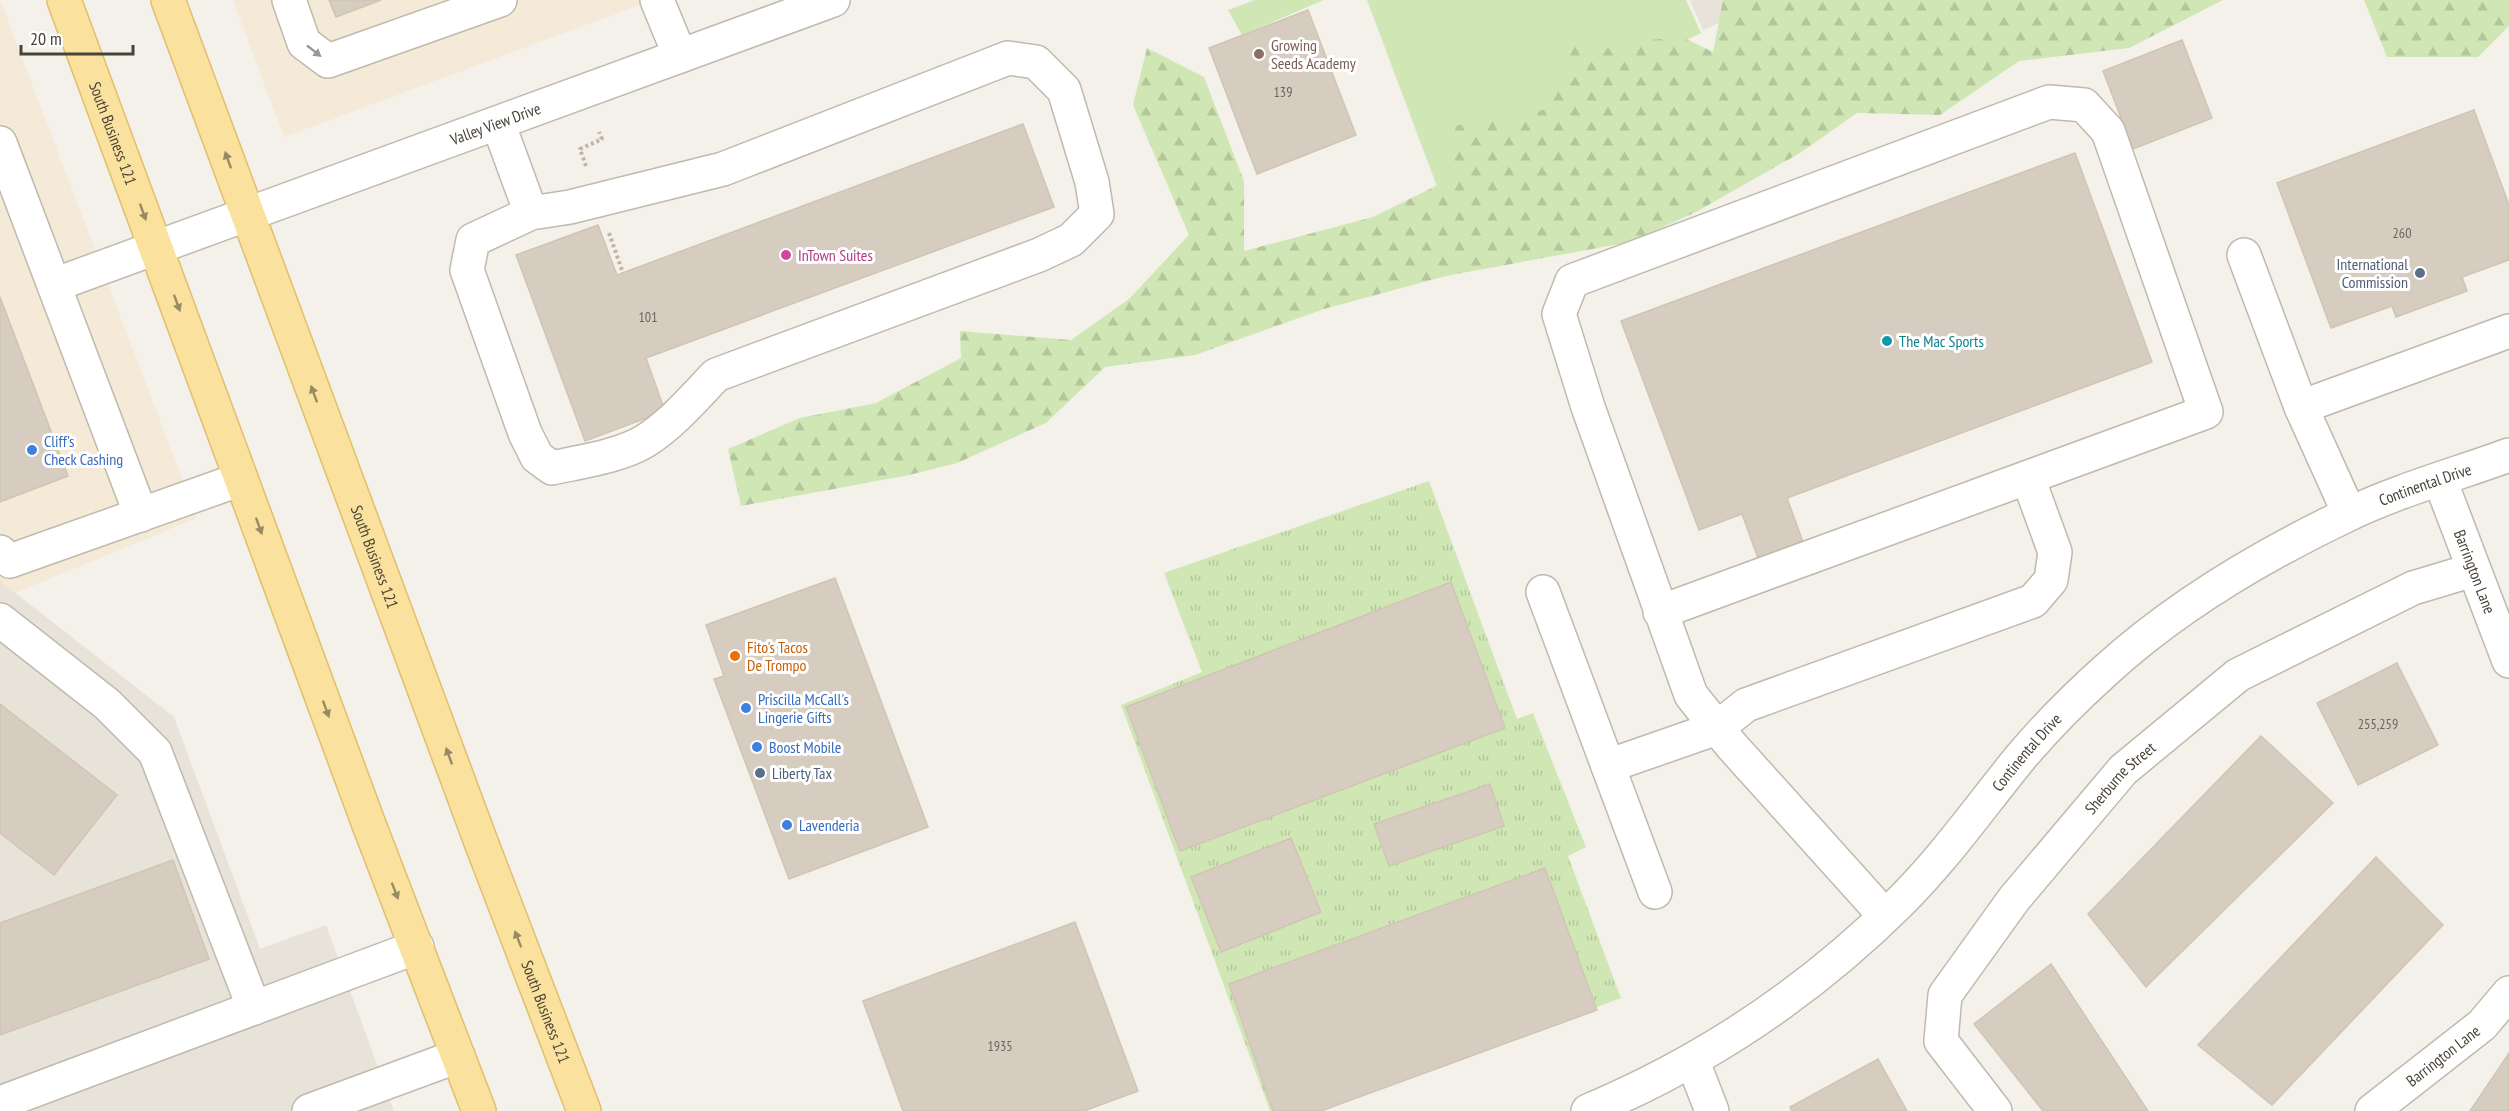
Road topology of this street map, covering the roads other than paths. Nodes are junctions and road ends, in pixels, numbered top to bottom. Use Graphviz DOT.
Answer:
graph roads {
  1 [pos="64,0"];
  2 [pos="168,0"];
  3 [pos="289,0"];
  4 [pos="500,0"];
  5 [pos="657,0"];
  6 [pos="833,0"];
  7 [pos="680,56"];
  8 [pos="498,123"];
  9 [pos="0,143"];
  10 [pos="531,213"];
  11 [pos="248,215"];
  12 [pos="156,249"];
  13 [pos="2244,255"];
  14 [pos="54,285"];
  15 [pos="2509,331"];
  16 [pos="2301,407"];
  17 [pos="2509,454"];
  18 [pos="2028,478"];
  19 [pos="242,479"];
  20 [pos="2440,480"];
  21 [pos="2349,513"];
  22 [pos="141,515"];
  23 [pos="0,552"];
  24 [pos="2473,570"];
  25 [pos="1542,592"];
  26 [pos="1660,612"];
  27 [pos="0,620"];
  28 [pos="2509,661"];
  29 [pos="1717,728"];
  30 [pos="1608,766"];
  31 [pos="1655,892"];
  32 [pos="1885,916"];
  33 [pos="417,947"];
  34 [pos="2509,993"];
  35 [pos="254,1008"];
  36 [pos="458,1056"];
  37 [pos="1693,1062"];
  38 [pos="0,1103"];
  39 [pos="322,1109"];
  40 [pos="479,1111"];
  41 [pos="584,1111"];
  42 [pos="1587,1111"];
  43 [pos="1712,1111"];
  44 [pos="1995,1111"];
  45 [pos="2372,1111"];
  1 -- 12 [label="main road, South Business 121, one-way"];
  11 -- 2 [label="main road, South Business 121, one-way"];
  3 -- 4 [label="street, one-way"];
  5 -- 7 [label="street"];
  6 -- 7 [label="street, Valley View Drive"];
  7 -- 8 [label="street, Valley View Drive"];
  8 -- 10 [label="street"];
  8 -- 11 [label="street, Valley View Drive"];
  9 -- 14 [label="street"];
  10 -- 10 [label="street"];
  11 -- 12 [label="street, Valley View Drive"];
  41 -- 11 [label="main road, South Business 121, one-way"];
  12 -- 14 [label="street, Valley View Drive"];
  12 -- 19 [label="main road, South Business 121, one-way"];
  13 -- 16 [label="street"];
  14 -- 22 [label="street"];
  15 -- 16 [label="street"];
  16 -- 21 [label="street"];
  17 -- 20 [label="street, Continental Drive"];
  18 -- 26 [label="street"];
  18 -- 26 [label="street"];
  18 -- 29 [label="street"];
  19 -- 22 [label="street"];
  19 -- 33 [label="main road, South Business 121, one-way"];
  20 -- 21 [label="street, Continental Drive"];
  20 -- 24 [label="street, Barrington Lane"];
  21 -- 32 [label="street, Continental Drive"];
  22 -- 23 [label="street"];
  24 -- 28 [label="street, Barrington Lane"];
  24 -- 44 [label="street, Sherburne Street"];
  25 -- 30 [label="street"];
  26 -- 29 [label="street"];
  27 -- 35 [label="street"];
  29 -- 30 [label="street"];
  29 -- 32 [label="street"];
  30 -- 31 [label="street"];
  32 -- 37 [label="street, Continental Drive"];
  33 -- 35 [label="street"];
  33 -- 36 [label="main road, South Business 121"];
  34 -- 45 [label="street, Barrington Lane"];
  35 -- 38 [label="street"];
  36 -- 39 [label="street"];
  36 -- 40 [label="main road, South Business 121"];
  37 -- 42 [label="street, Continental Drive"];
  37 -- 43 [label="street"];
}
